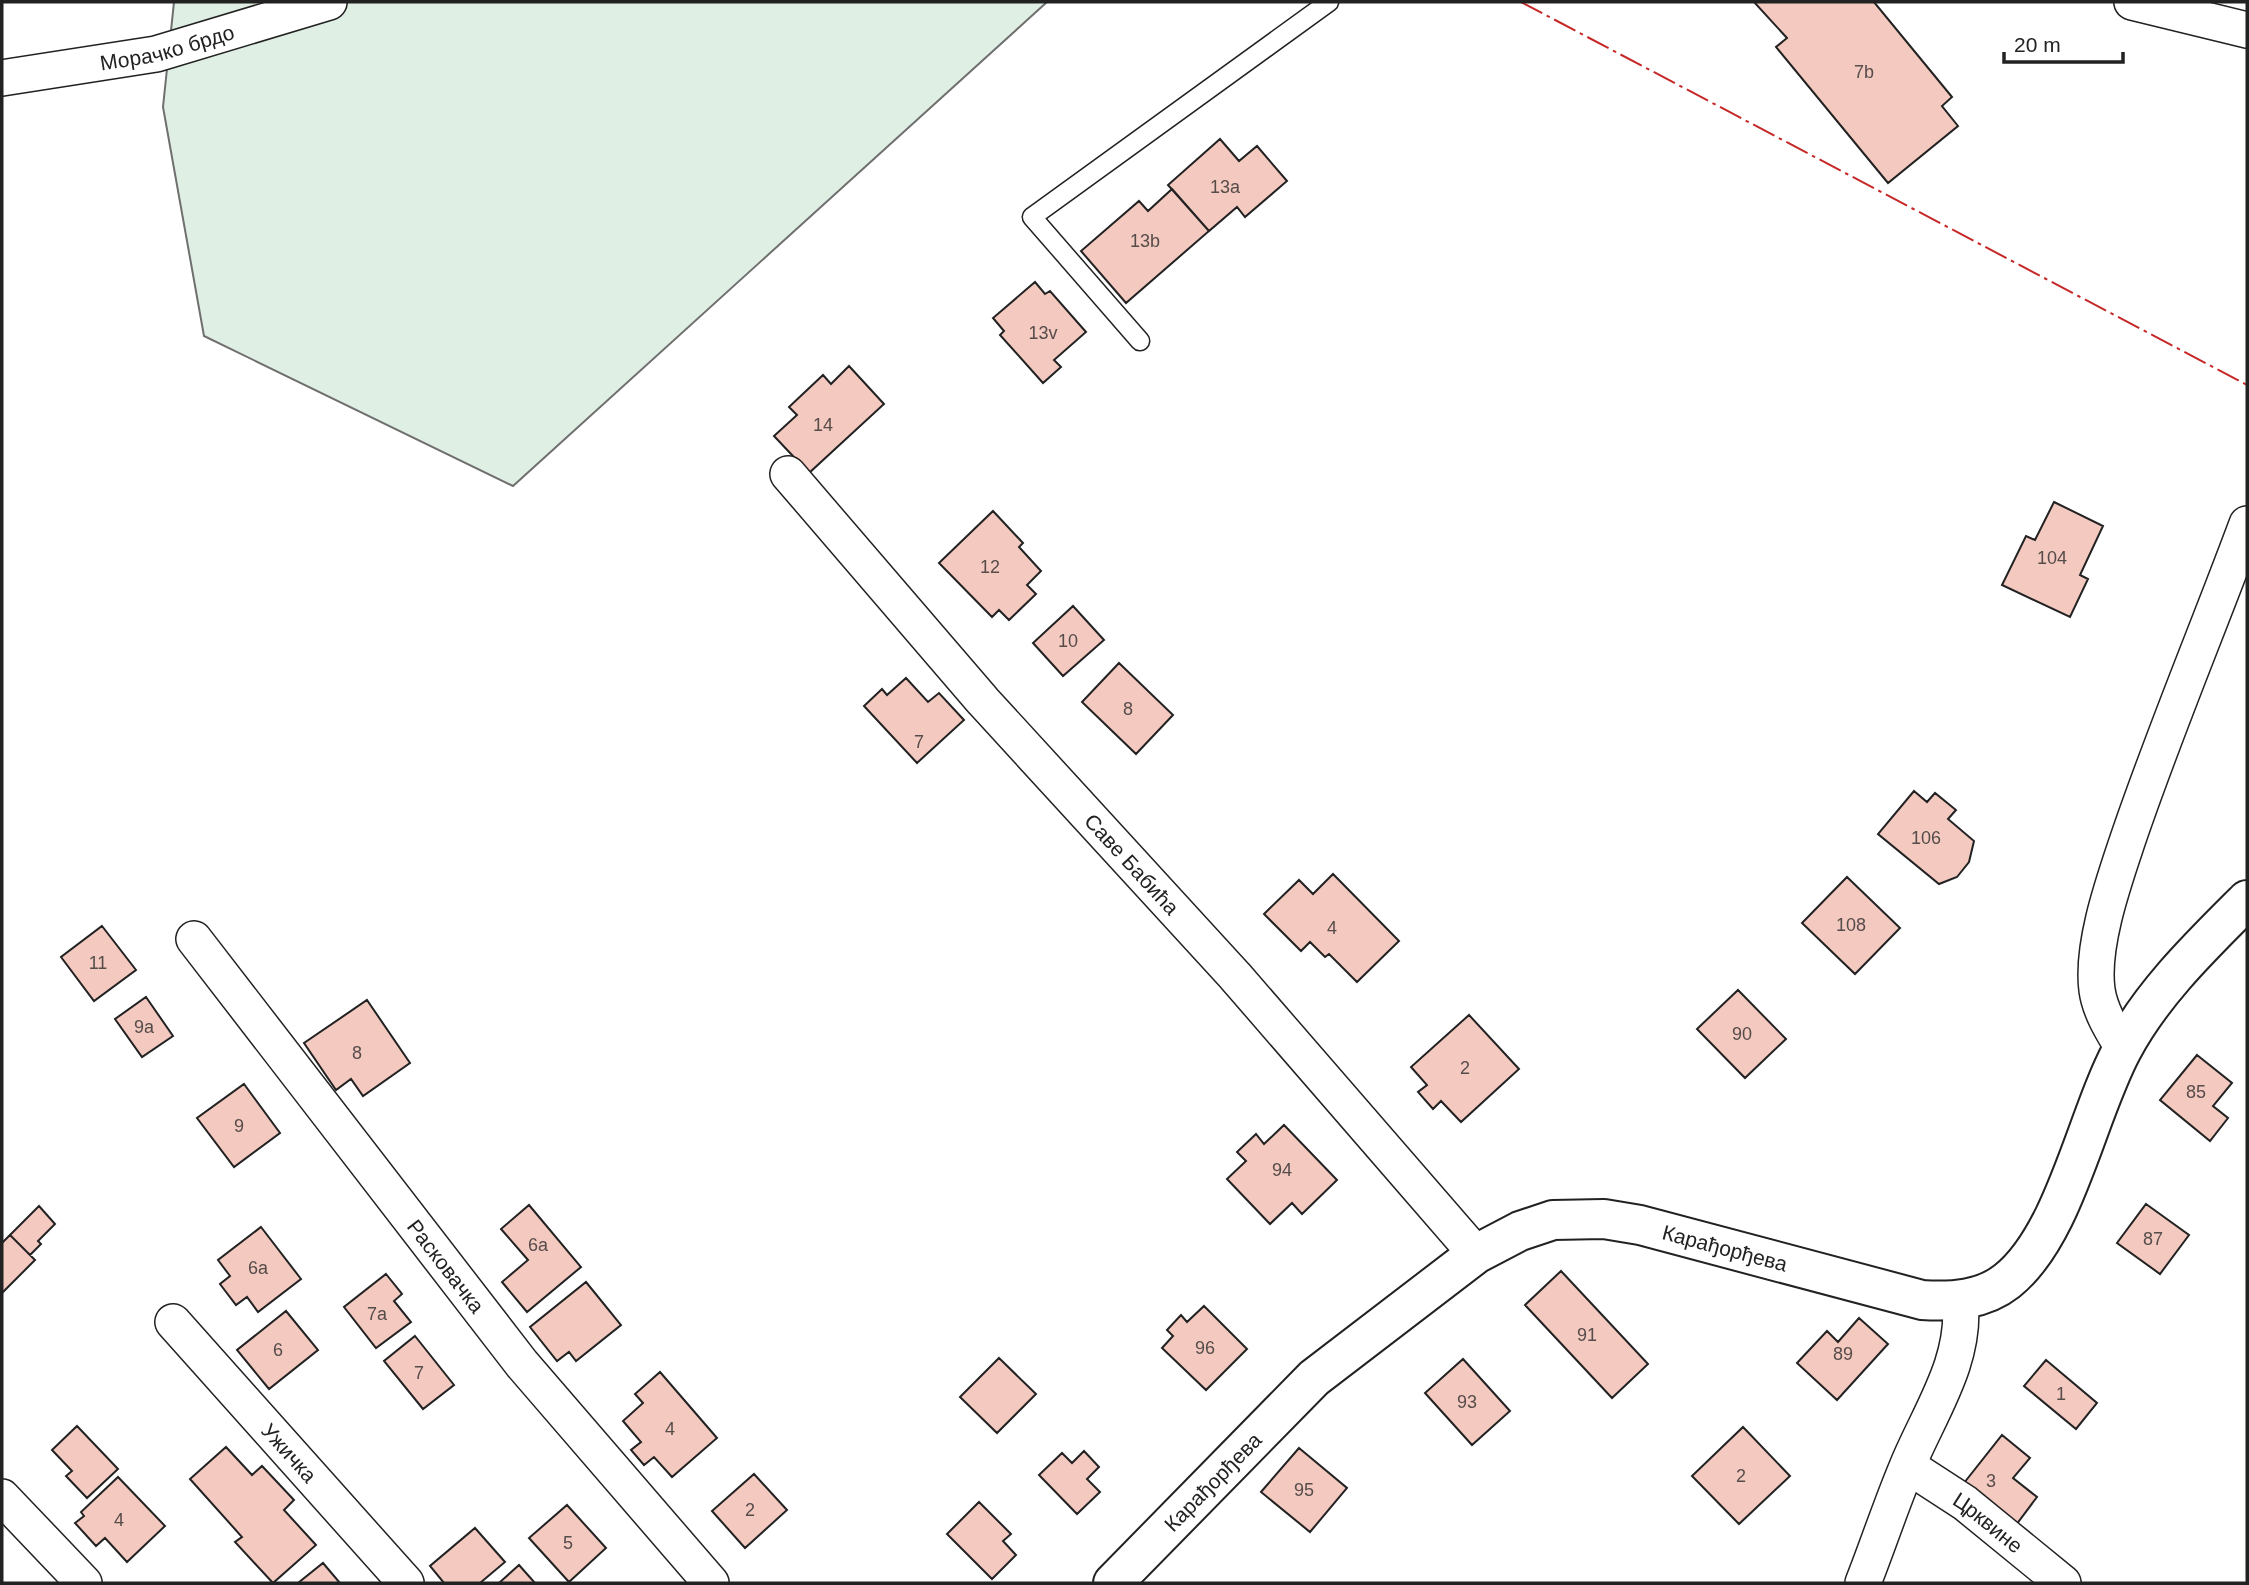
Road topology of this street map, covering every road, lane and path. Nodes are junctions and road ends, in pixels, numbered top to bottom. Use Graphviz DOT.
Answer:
graph roads {
  1 [pos="328,2"];
  2 [pos="1329,2"];
  3 [pos="2132,2"];
  4 [pos="2247,30"];
  5 [pos="2,78"];
  6 [pos="1140,341"];
  7 [pos="788,474"];
  8 [pos="2247,524"];
  9 [pos="2247,900"];
  10 [pos="194,939"];
  11 [pos="2123,1048"];
  12 [pos="1476,1254"];
  13 [pos="1961,1300"];
  14 [pos="173,1322"];
  15 [pos="1908,1466"];
  16 [pos="2,1497"];
  17 [pos="84,1583"];
  18 [pos="406,1583"];
  19 [pos="711,1583"];
  20 [pos="1114,1583"];
  21 [pos="1863,1583"];
  22 [pos="2063,1583"];
  1 -- 5 [label="street, Морачко брдо"];
  2 -- 6 [label="lane"];
  3 -- 4 [label="street"];
  7 -- 12 [label="street, Саве Бабића"];
  8 -- 11 [label="street"];
  9 -- 11 [label="street, Карађорђева"];
  10 -- 19 [label="street, Расковачка"];
  11 -- 13 [label="street, Карађорђева"];
  12 -- 13 [label="street, Карађорђева"];
  12 -- 20 [label="street, Карађорђева"];
  13 -- 15 [label="street"];
  14 -- 18 [label="street, Ужичка"];
  15 -- 21 [label="street"];
  15 -- 22 [label="street, Црквине"];
  16 -- 17 [label="street"];
}
